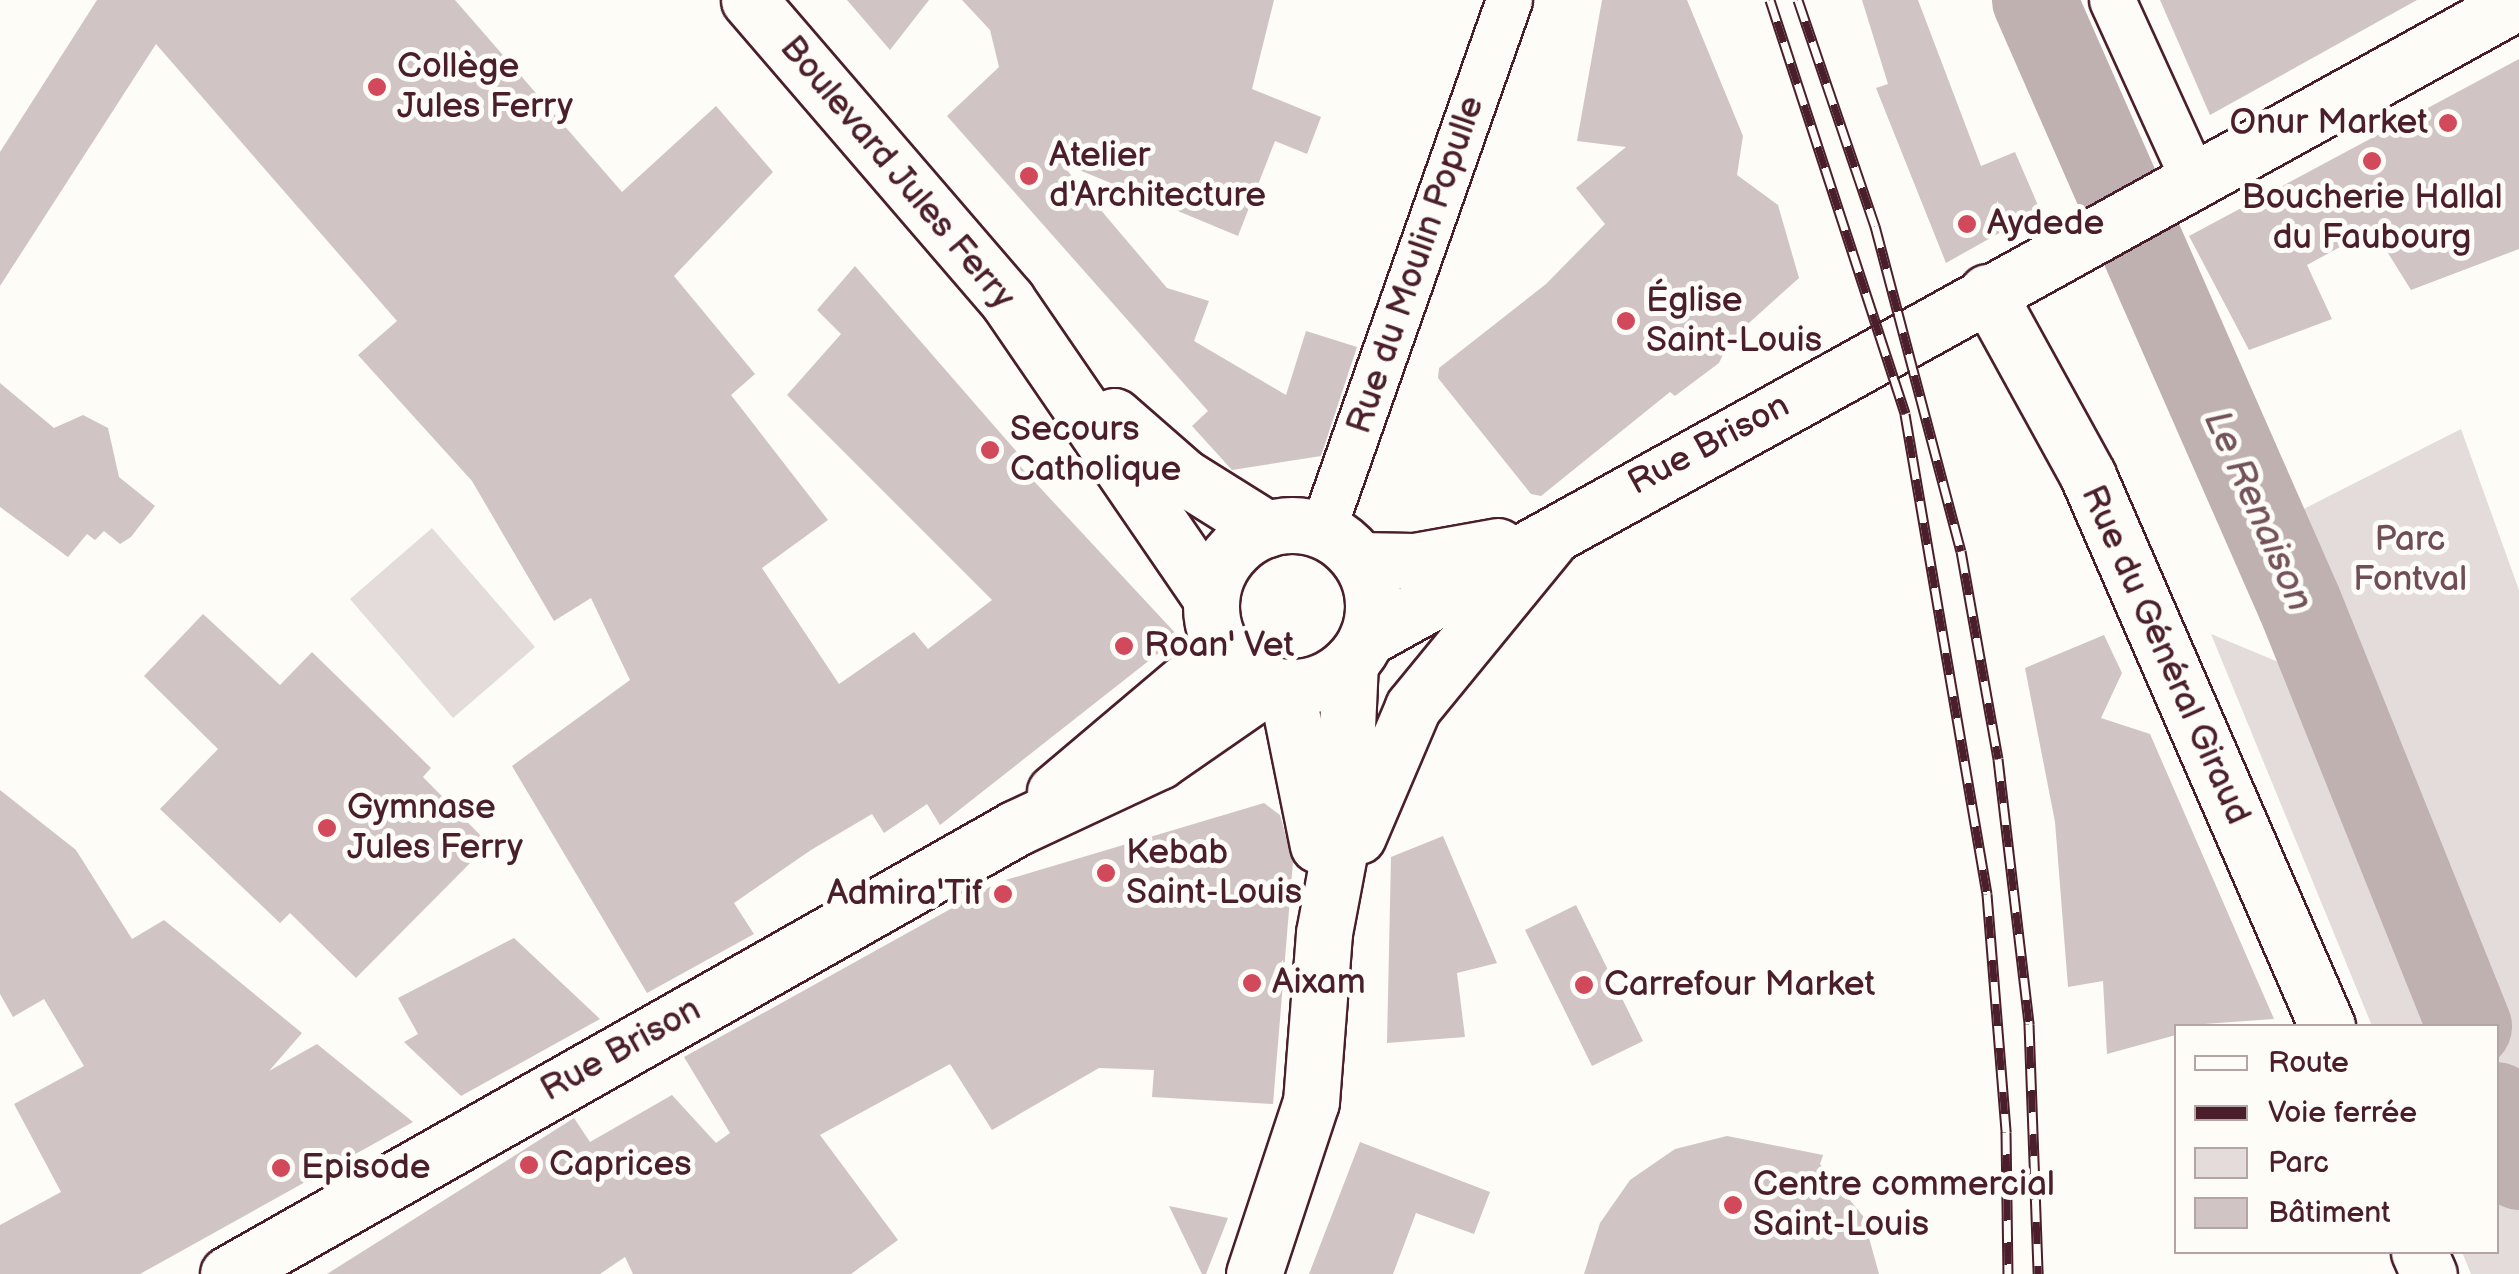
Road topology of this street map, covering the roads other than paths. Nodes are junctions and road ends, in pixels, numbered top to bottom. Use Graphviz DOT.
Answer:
graph roads {
  1 [pos="749,0"];
  2 [pos="1509,0"];
  3 [pos="2112,0"];
  4 [pos="2519,1"];
  5 [pos="2179,188"];
  6 [pos="1987,292"];
  7 [pos="1043,348"];
  8 [pos="1267,529"];
  9 [pos="1550,531"];
  10 [pos="1340,545"];
  11 [pos="1218,624"];
  12 [pos="1358,651"];
  13 [pos="1278,685"];
  14 [pos="1016,828"];
  15 [pos="1324,933"];
  16 [pos="2326,1024"];
  17 [pos="228,1274"];
  18 [pos="1254,1274"];
  1 -- 7 [label="main road, Boulevard Jules Ferry"];
  2 -- 10 [label="street, Rue du Moulin Populle"];
  3 -- 5 [label="street"];
  4 -- 5 [label="main road, Rue Brison"];
  5 -- 6 [label="main road, Rue Brison"];
  6 -- 9 [label="main road, Rue Brison"];
  6 -- 16 [label="main road, Rue du Général Giraud"];
  7 -- 8 [label="main road, Boulevard Jules Ferry"];
  7 -- 11 [label="main road, Boulevard Jules Ferry"];
  8 -- 10 [label="main road"];
  8 -- 11 [label="main road"];
  9 -- 10 [label="main road, Rue Brison"];
  9 -- 12 [label="main road, Rue Brison"];
  9 -- 15 [label="main road"];
  10 -- 12 [label="main road"];
  11 -- 13 [label="main road"];
  11 -- 14 [label="main road, Rue Brison"];
  12 -- 13 [label="main road"];
  12 -- 15 [label="main road"];
  13 -- 14 [label="main road, Rue Brison"];
  13 -- 15 [label="main road"];
  14 -- 17 [label="main road, Rue Brison"];
  15 -- 18 [label="main road"];
}
